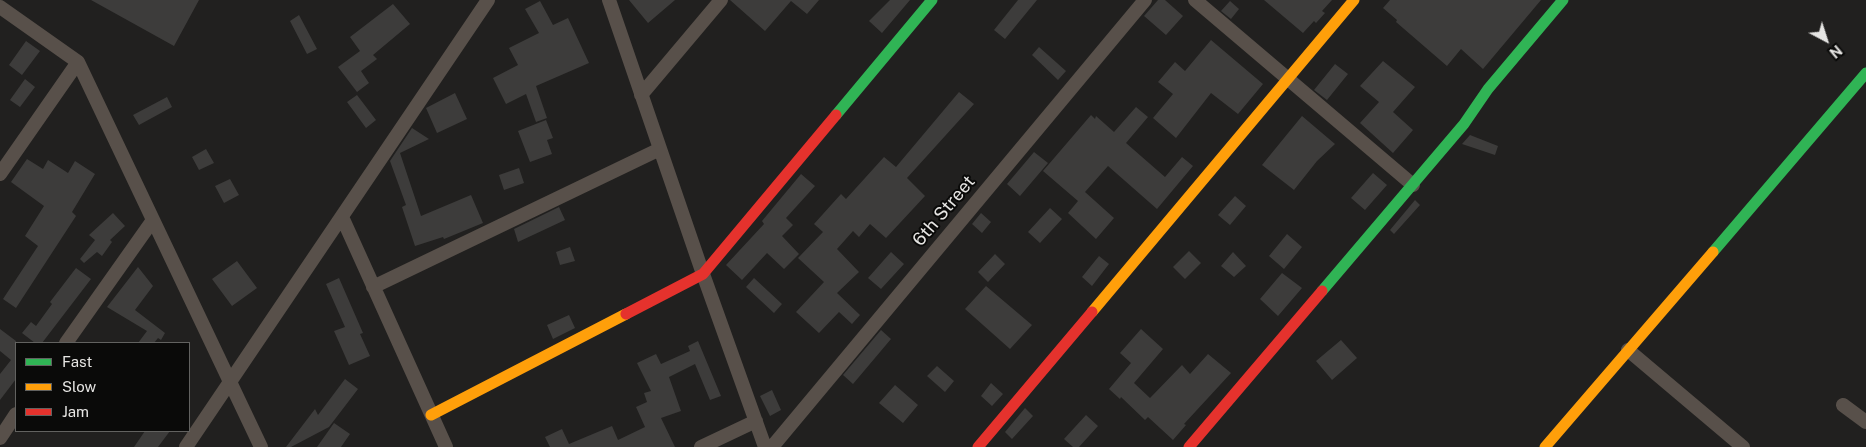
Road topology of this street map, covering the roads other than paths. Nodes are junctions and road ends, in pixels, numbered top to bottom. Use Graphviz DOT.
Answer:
graph roads {
  1 [pos="488,0"];
  2 [pos="609,0"];
  3 [pos="721,0"];
  4 [pos="932,0"];
  5 [pos="1145,0"];
  6 [pos="1195,0"];
  7 [pos="1354,0"];
  8 [pos="1563,0"];
  9 [pos="0,7"];
  10 [pos="78,62"];
  11 [pos="1866,73"];
  12 [pos="1287,80"];
  13 [pos="641,95"];
  14 [pos="660,148"];
  15 [pos="0,174"];
  16 [pos="1413,185"];
  17 [pos="342,218"];
  18 [pos="153,220"];
  19 [pos="703,274"];
  20 [pos="373,287"];
  21 [pos="67,342"];
  22 [pos="1628,350"];
  23 [pos="229,383"];
  24 [pos="1843,405"];
  25 [pos="431,415"];
  26 [pos="15,416"];
  27 [pos="756,421"];
  28 [pos="1866,422"];
  29 [pos="0,438"];
  30 [pos="186,447"];
  31 [pos="260,447"];
  32 [pos="446,447"];
  33 [pos="701,447"];
  34 [pos="765,447"];
  35 [pos="772,447"];
  36 [pos="978,447"];
  37 [pos="1188,447"];
  38 [pos="1545,447"];
  39 [pos="1743,447"];
  1 -- 17 [label="street"];
  2 -- 13 [label="street"];
  3 -- 13 [label="street"];
  4 -- 19 [label="street"];
  5 -- 35 [label="street, 6th Street"];
  6 -- 12 [label="street"];
  7 -- 12 [label="street"];
  8 -- 16 [label="street"];
  9 -- 10 [label="street"];
  10 -- 15 [label="street"];
  10 -- 18 [label="street"];
  11 -- 22 [label="street"];
  12 -- 16 [label="street"];
  12 -- 36 [label="street"];
  13 -- 14 [label="street"];
  14 -- 19 [label="street"];
  14 -- 20 [label="street"];
  16 -- 37 [label="street"];
  17 -- 20 [label="street"];
  17 -- 23 [label="street"];
  18 -- 21 [label="street"];
  18 -- 23 [label="street"];
  19 -- 25 [label="street"];
  19 -- 27 [label="street"];
  20 -- 25 [label="street"];
  22 -- 38 [label="street"];
  22 -- 39 [label="street"];
  23 -- 30 [label="street"];
  23 -- 31 [label="street"];
  24 -- 28 [label="street"];
  25 -- 32 [label="street"];
  26 -- 29 [label="street"];
  27 -- 33 [label="street"];
  27 -- 34 [label="street"];
}
